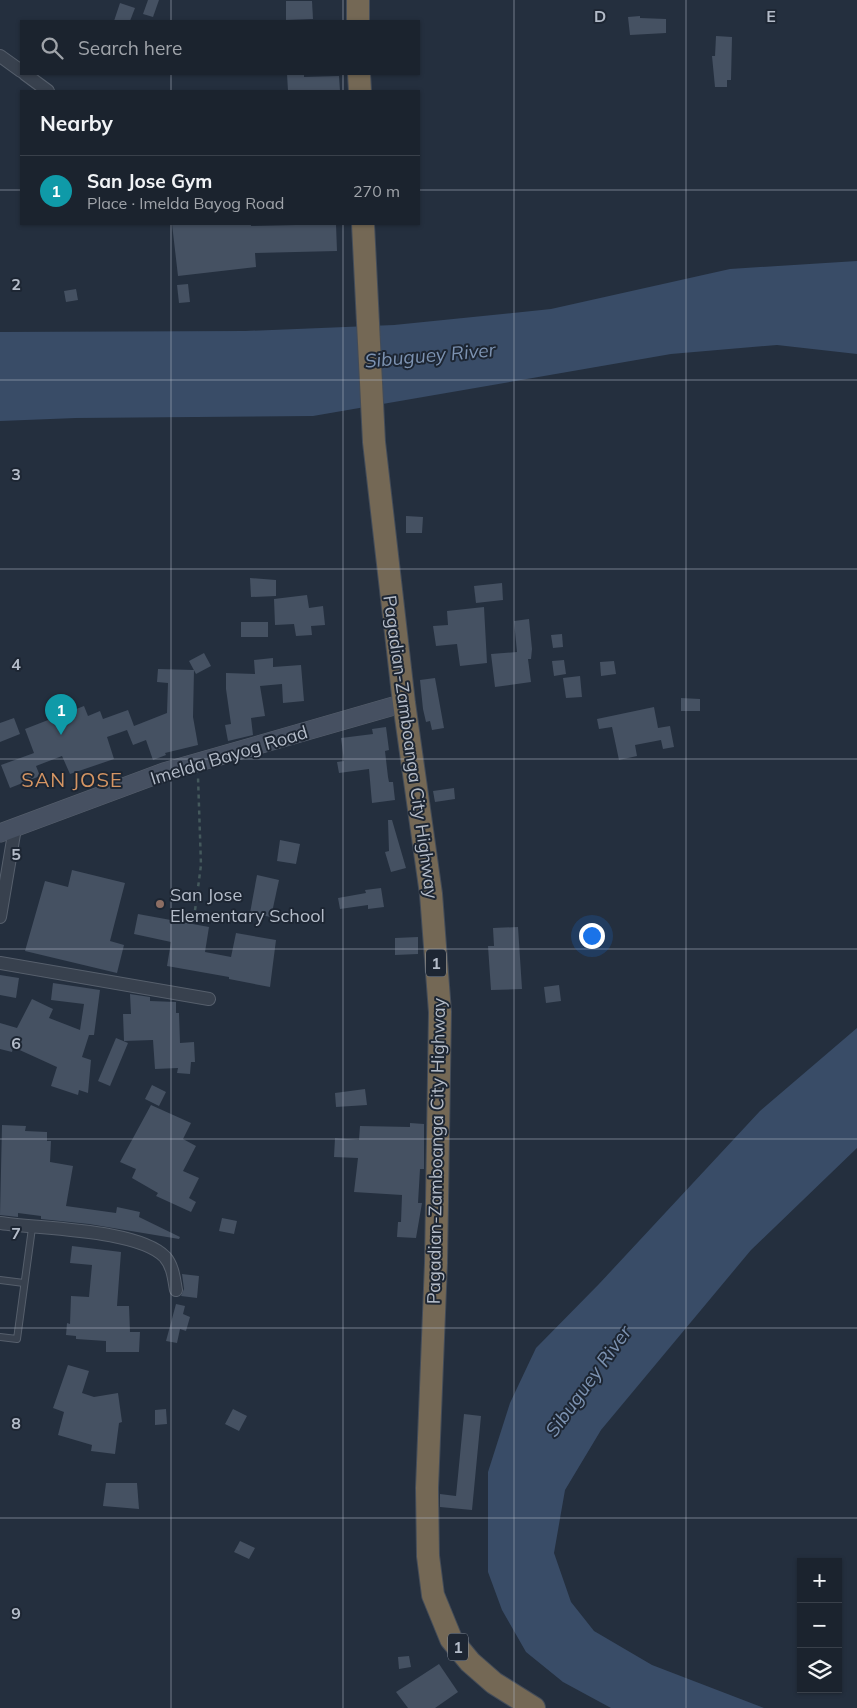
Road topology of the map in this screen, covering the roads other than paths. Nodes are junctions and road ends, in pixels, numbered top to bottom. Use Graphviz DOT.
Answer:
graph roads {
  1 [pos="358,0"];
  2 [pos="358,20"];
  3 [pos="0,56"];
  4 [pos="20,69"];
  5 [pos="27,75"];
  6 [pos="359,75"];
  7 [pos="47,90"];
  8 [pos="360,90"];
  9 [pos="363,225"];
  10 [pos="404,703"];
  11 [pos="7,830"];
  12 [pos="0,917"];
  13 [pos="0,963"];
  14 [pos="209,1000"];
  15 [pos="0,1223"];
  16 [pos="32,1228"];
  17 [pos="0,1280"];
  18 [pos="24,1284"];
  19 [pos="176,1290"];
  20 [pos="0,1337"];
  21 [pos="534,1708"];
  1 -- 2 [label="highway"];
  3 -- 4 [label="street"];
  5 -- 7 [label="street"];
  6 -- 8 [label="highway"];
  9 -- 10 [label="highway, Pagadian-Zamboanga City Highway / 1"];
  10 -- 11 [label="main road, Imelda Bayog Road"];
  10 -- 21 [label="highway, Pagadian-Zamboanga City Highway / 1"];
  11 -- 12 [label="street"];
  13 -- 14 [label="street"];
  15 -- 16 [label="street"];
  16 -- 18 [label="lane"];
  16 -- 19 [label="street"];
  17 -- 18 [label="lane"];
  18 -- 20 [label="lane"];
}
